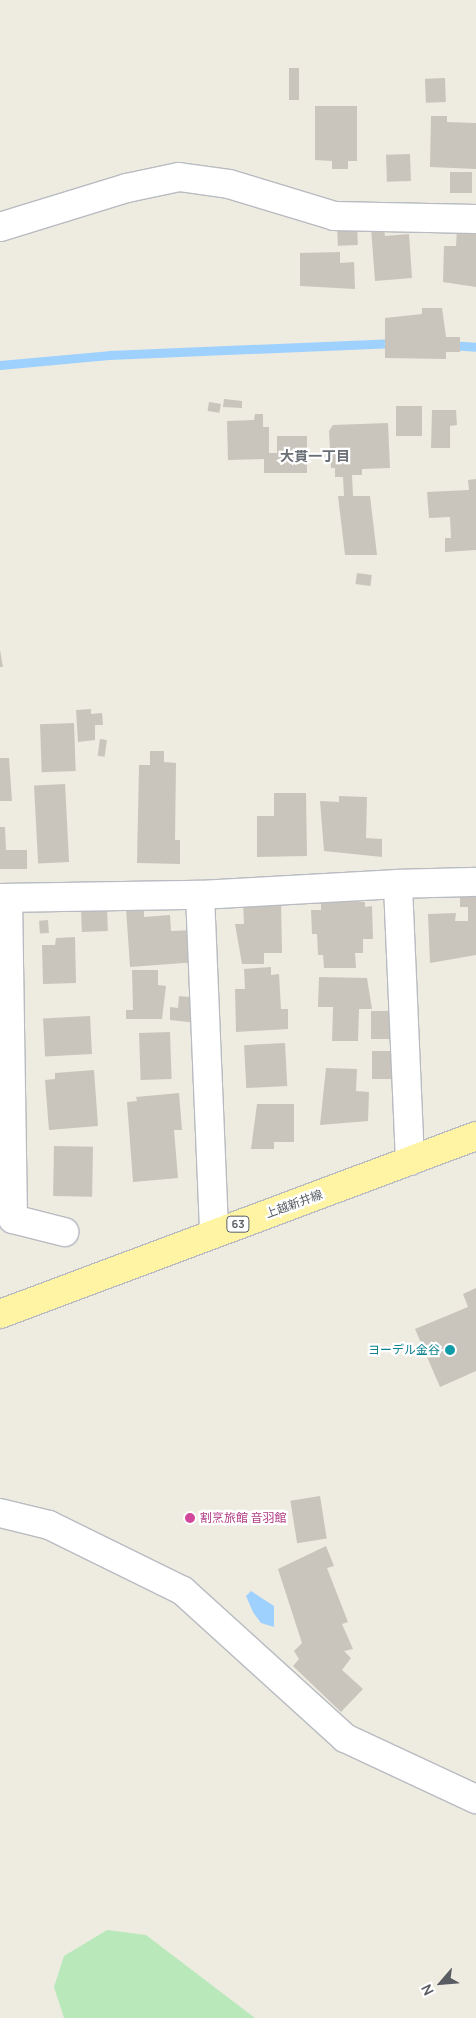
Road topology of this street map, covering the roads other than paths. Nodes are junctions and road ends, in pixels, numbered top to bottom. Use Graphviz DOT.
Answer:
graph roads {
  1 [pos="476,219"];
  2 [pos="0,227"];
  3 [pos="476,882"];
  4 [pos="398,884"];
  5 [pos="200,895"];
  6 [pos="4,898"];
  7 [pos="476,1136"];
  8 [pos="410,1161"];
  9 [pos="64,1232"];
  10 [pos="214,1233"];
  11 [pos="0,1314"];
  12 [pos="0,1514"];
  13 [pos="476,1800"];
  1 -- 2 [label="street"];
  3 -- 4 [label="street"];
  4 -- 5 [label="street"];
  4 -- 8 [label="street"];
  5 -- 6 [label="street"];
  5 -- 10 [label="street"];
  6 -- 9 [label="street"];
  7 -- 8 [label="main road, 上越新井線 / 63"];
  8 -- 10 [label="main road, 上越新井線 / 63"];
  10 -- 11 [label="main road, 上越新井線 / 63"];
  12 -- 13 [label="street"];
}
